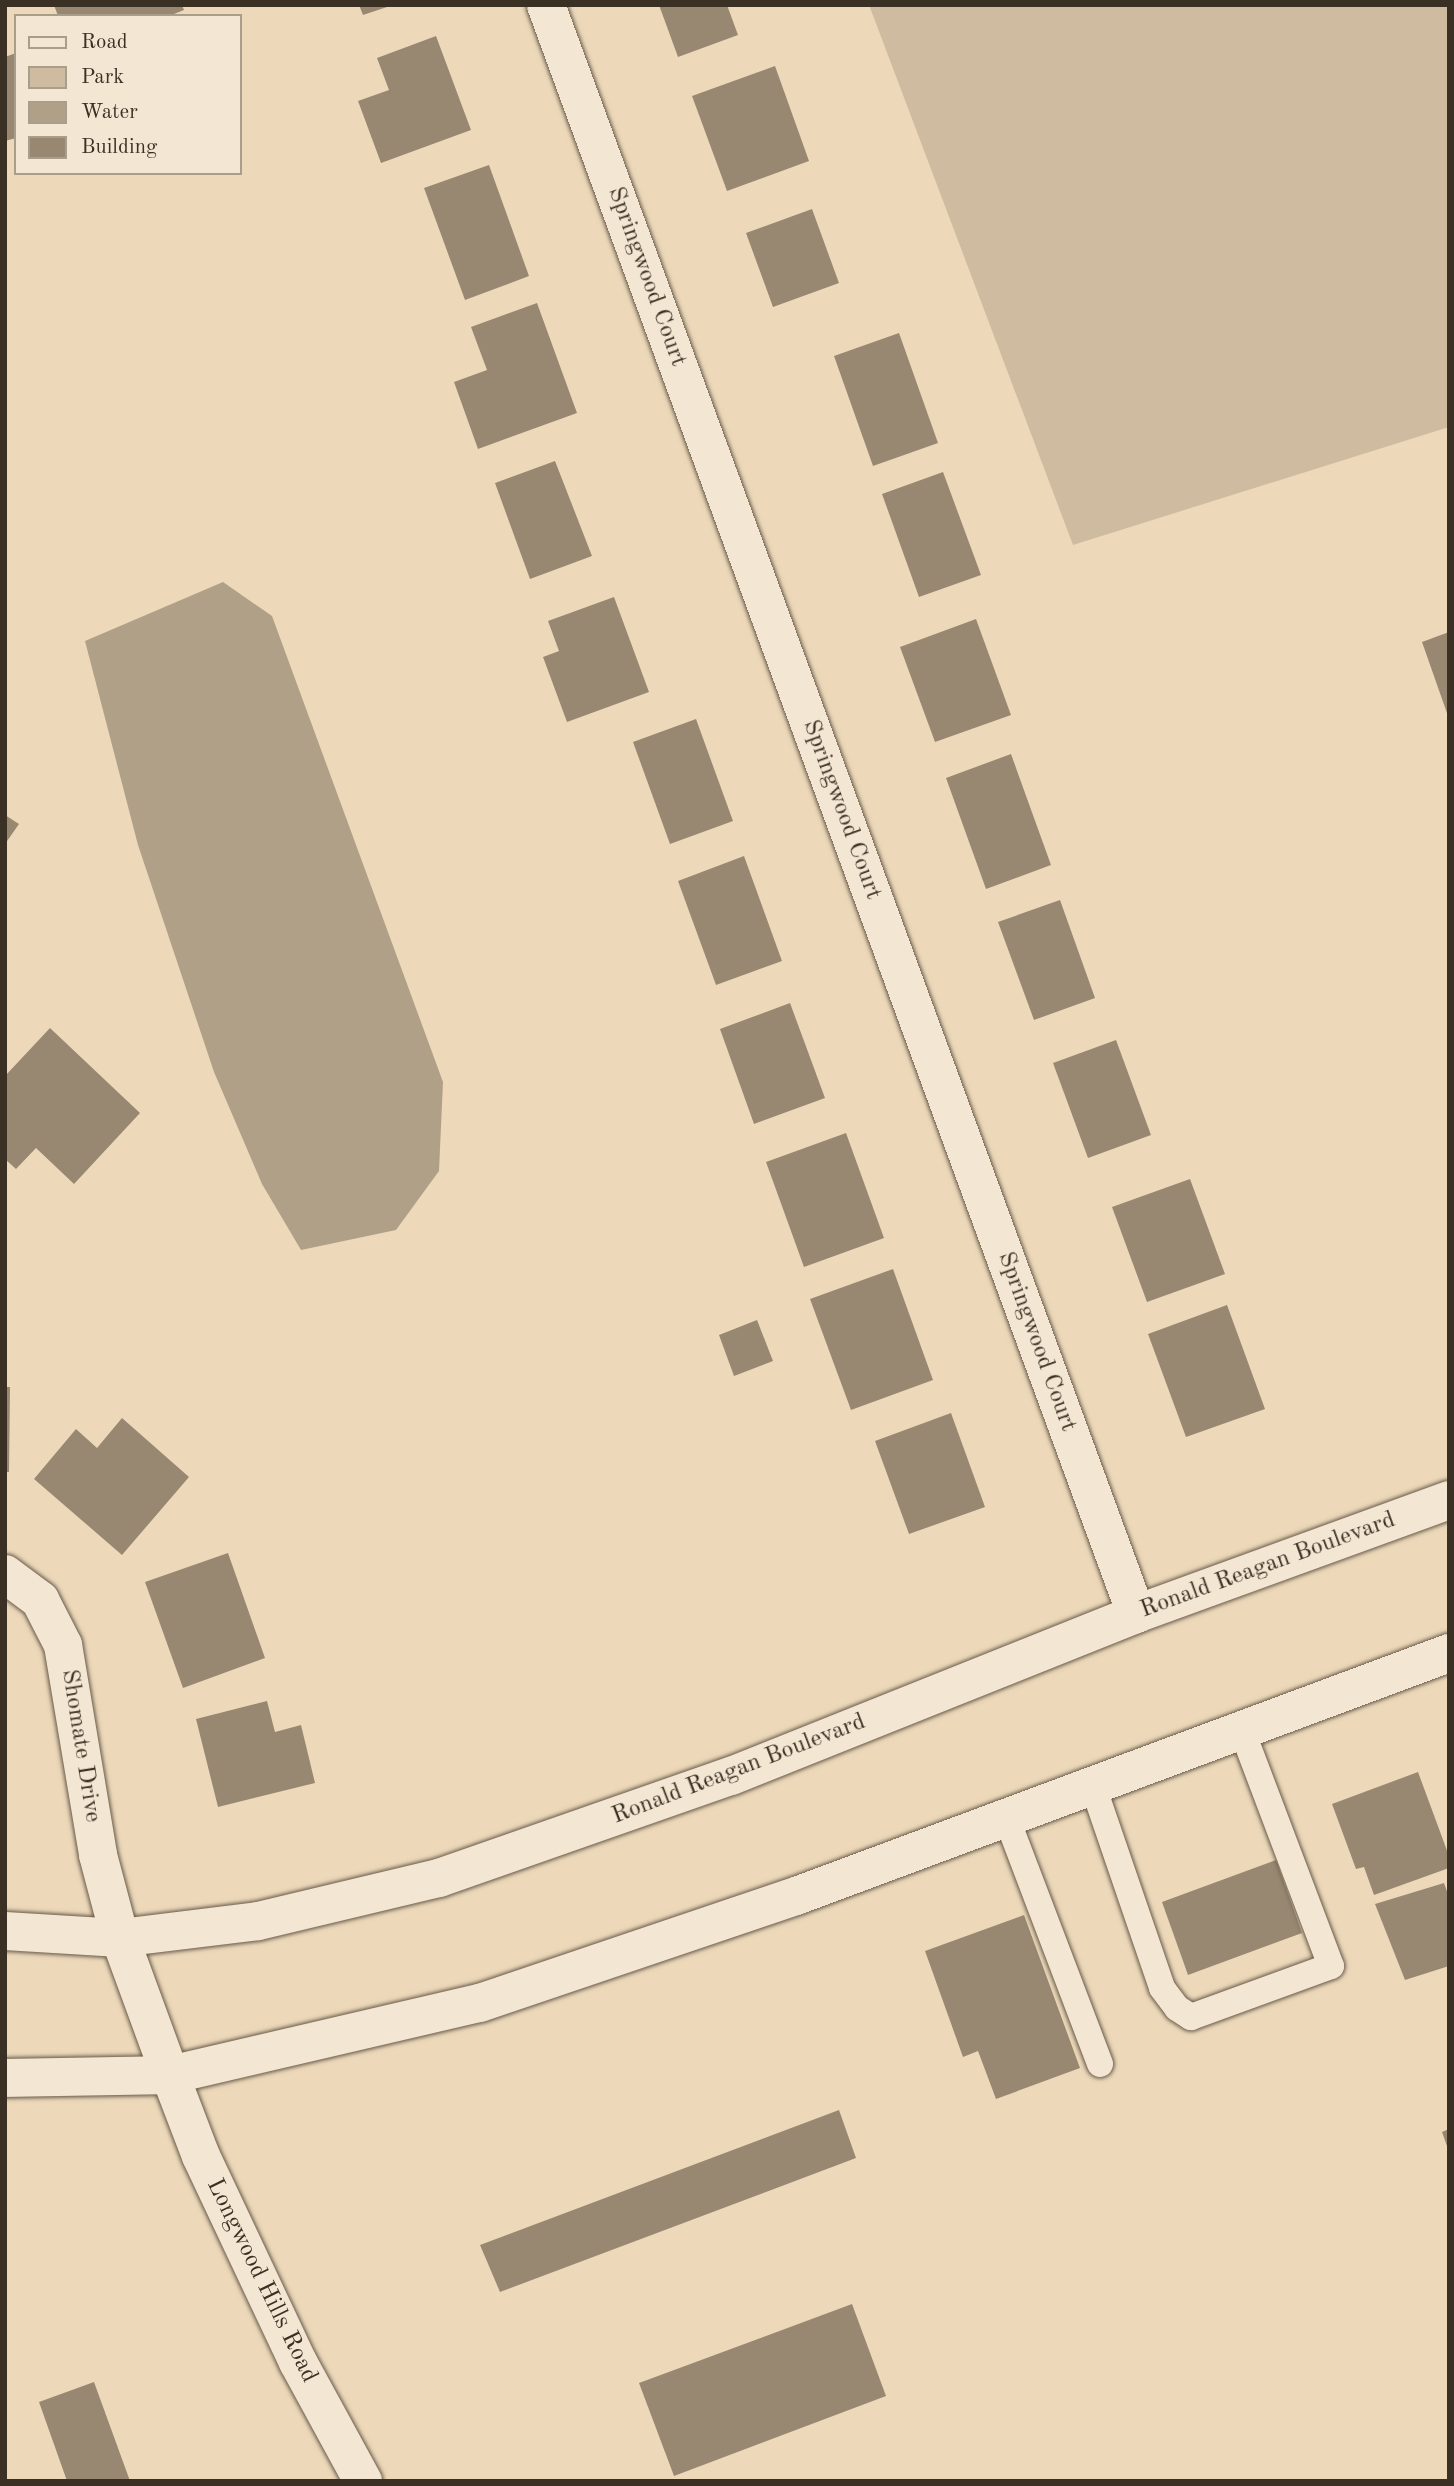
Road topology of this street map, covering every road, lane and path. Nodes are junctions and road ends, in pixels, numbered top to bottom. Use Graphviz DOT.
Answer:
graph roads {
  1 [pos="546,5"];
  2 [pos="1449,1500"];
  3 [pos="5,1574"];
  4 [pos="1136,1614"];
  5 [pos="1449,1653"];
  6 [pos="1242,1730"];
  7 [pos="1093,1786"];
  8 [pos="1007,1819"];
  9 [pos="5,1931"];
  10 [pos="120,1938"];
  11 [pos="1100,2064"];
  12 [pos="170,2075"];
  13 [pos="5,2078"];
  14 [pos="363,2481"];
  1 -- 4 [label="main road, Springwood Court"];
  2 -- 4 [label="main road, Ronald Reagan Boulevard"];
  3 -- 10 [label="main road, Shomate Drive"];
  4 -- 10 [label="main road, Ronald Reagan Boulevard"];
  5 -- 6 [label="main road"];
  6 -- 7 [label="main road"];
  6 -- 7 [label="lane"];
  7 -- 8 [label="main road"];
  8 -- 11 [label="lane"];
  8 -- 12 [label="main road"];
  9 -- 10 [label="main road, Ronald Reagan Boulevard"];
  10 -- 12 [label="main road, Shomate Drive"];
  12 -- 13 [label="main road"];
  12 -- 14 [label="main road, Longwood Hills Road"];
}
